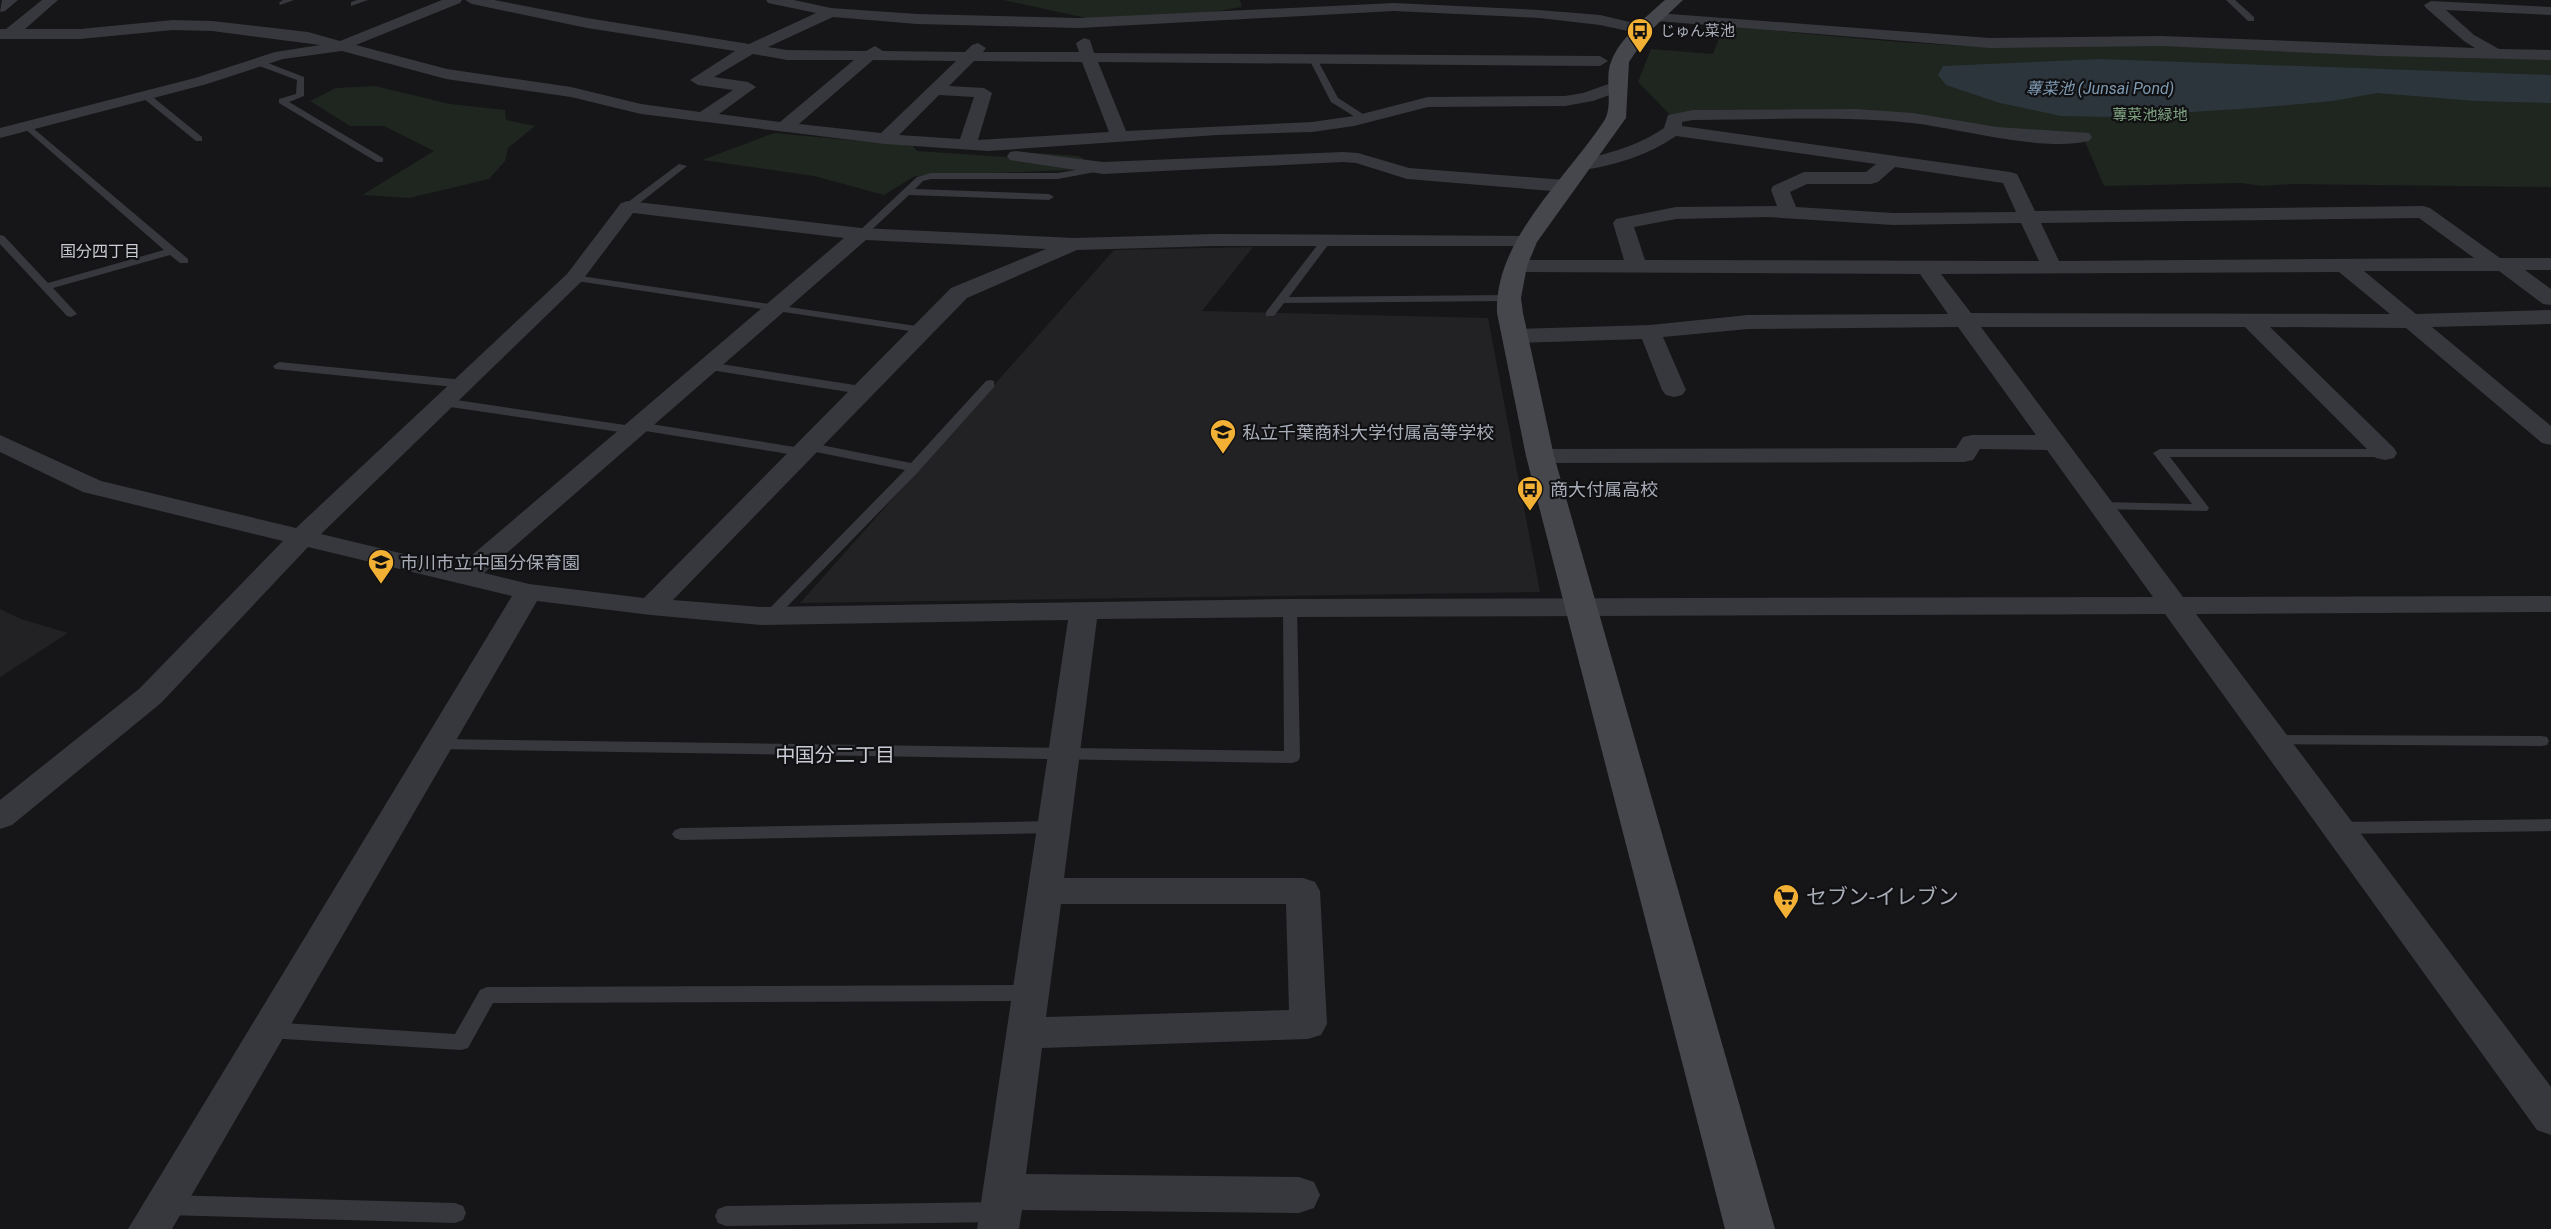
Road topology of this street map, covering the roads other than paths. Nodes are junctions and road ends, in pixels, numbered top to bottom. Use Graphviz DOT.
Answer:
graph roads {
  1 [pos="11,0"];
  2 [pos="51,0"];
  3 [pos="364,0"];
  4 [pos="455,0"];
  5 [pos="472,0"];
  6 [pos="773,0"];
  7 [pos="2230,0"];
  8 [pos="354,4"];
  9 [pos="0,8"];
  10 [pos="2551,11"];
  11 [pos="831,12"];
  12 [pos="1658,15"];
  13 [pos="917,19"];
  14 [pos="2251,19"];
  15 [pos="999,22"];
  16 [pos="1079,23"];
  17 [pos="5,34"];
  18 [pos="338,47"];
  19 [pos="749,50"];
  20 [pos="2494,53"];
  21 [pos="2551,55"];
  22 [pos="869,56"];
  23 [pos="972,56"];
  24 [pos="1088,58"];
  25 [pos="1313,59"];
  26 [pos="257,62"];
  27 [pos="1610,73"];
  28 [pos="936,90"];
  29 [pos="146,96"];
  30 [pos="703,117"];
  31 [pos="1363,118"];
  32 [pos="27,126"];
  33 [pos="784,128"];
  34 [pos="1673,130"];
  35 [pos="0,133"];
  36 [pos="1119,136"];
  37 [pos="2083,137"];
  38 [pos="199,139"];
  39 [pos="885,139"];
  40 [pos="967,145"];
  41 [pos="988,146"];
  42 [pos="380,160"];
  43 [pos="1893,160"];
  44 [pos="682,166"];
  45 [pos="1102,168"];
  46 [pos="1574,175"];
  47 [pos="906,192"];
  48 [pos="1049,197"];
  49 [pos="628,207"];
  50 [pos="1789,213"];
  51 [pos="2030,218"];
  52 [pos="861,234"];
  53 [pos="0,238"];
  54 [pos="1326,241"];
  55 [pos="1074,244"];
  56 [pos="171,251"];
  57 [pos="1521,254"];
  58 [pos="184,261"];
  59 [pos="2499,264"];
  60 [pos="2551,264"];
  61 [pos="2344,265"];
  62 [pos="2052,267"];
  63 [pos="1637,268"];
  64 [pos="1926,268"];
  65 [pos="574,278"];
  66 [pos="45,287"];
  67 [pos="1509,298"];
  68 [pos="2551,299"];
  69 [pos="1282,300"];
  70 [pos="777,306"];
  71 [pos="71,314"];
  72 [pos="1270,314"];
  73 [pos="2551,317"];
  74 [pos="1964,320"];
  75 [pos="2411,321"];
  76 [pos="2252,322"];
  77 [pos="923,330"];
  78 [pos="1650,332"];
  79 [pos="1514,336"];
  80 [pos="279,366"];
  81 [pos="708,366"];
  82 [pos="464,384"];
  83 [pos="990,384"];
  84 [pos="861,390"];
  85 [pos="1674,390"];
  86 [pos="444,402"];
  87 [pos="636,428"];
  88 [pos="2551,438"];
  89 [pos="0,442"];
  90 [pos="2055,443"];
  91 [pos="804,449"];
  92 [pos="2385,453"];
  93 [pos="1540,456"];
  94 [pos="914,468"];
  95 [pos="2101,506"];
  96 [pos="303,536"];
  97 [pos="465,575"];
  98 [pos="529,592"];
  99 [pos="2173,604"];
  100 [pos="2551,604"];
  101 [pos="1581,606"];
  102 [pos="651,607"];
  103 [pos="1290,608"];
  104 [pos="1084,611"];
  105 [pos="771,615"];
  106 [pos="2272,740"];
  107 [pos="2541,741"];
  108 [pos="438,744"];
  109 [pos="1064,752"];
  110 [pos="0,817"];
  111 [pos="2551,825"];
  112 [pos="1053,827"];
  113 [pos="2337,828"];
  114 [pos="681,834"];
  115 [pos="1045,891"];
  116 [pos="1030,993"];
  117 [pos="268,1030"];
  118 [pos="1025,1034"];
  119 [pos="2551,1118"];
  120 [pos="1299,1195"];
  121 [pos="1000,1211"];
  122 [pos="455,1213"];
  123 [pos="726,1216"];
  124 [pos="156,1217"];
  125 [pos="1750,1229"];
  1 -- 9 [label="street"];
  2 -- 17 [label="street"];
  3 -- 8 [label="lane"];
  4 -- 18 [label="street"];
  5 -- 19 [label="street"];
  6 -- 11 [label="street"];
  7 -- 14 [label="lane"];
  10 -- 20 [label="street"];
  11 -- 13 [label="street"];
  11 -- 19 [label="street"];
  12 -- 16 [label="street"];
  12 -- 20 [label="street"];
  12 -- 27 [label="street"];
  13 -- 15 [label="street"];
  13 -- 22 [label="street"];
  15 -- 16 [label="street"];
  15 -- 23 [label="street"];
  16 -- 24 [label="street"];
  17 -- 18 [label="street"];
  18 -- 26 [label="street"];
  18 -- 30 [label="street"];
  19 -- 22 [label="street"];
  19 -- 30 [label="street"];
  20 -- 21 [label="street"];
  22 -- 23 [label="street"];
  22 -- 33 [label="street"];
  23 -- 24 [label="street"];
  23 -- 28 [label="street"];
  24 -- 25 [label="street"];
  24 -- 36 [label="street"];
  25 -- 27 [label="street"];
  25 -- 31 [label="lane"];
  26 -- 29 [label="street"];
  26 -- 42 [label="lane"];
  27 -- 31 [label="street"];
  27 -- 46 [label="street"];
  28 -- 39 [label="street"];
  28 -- 40 [label="street"];
  29 -- 32 [label="street"];
  29 -- 38 [label="lane"];
  30 -- 33 [label="street"];
  31 -- 36 [label="street"];
  32 -- 35 [label="street"];
  32 -- 56 [label="lane"];
  33 -- 39 [label="street"];
  34 -- 37 [label="street"];
  34 -- 43 [label="street"];
  34 -- 46 [label="street"];
  36 -- 41 [label="street"];
  39 -- 40 [label="street"];
  40 -- 41 [label="street"];
  41 -- 45 [label="street"];
  43 -- 50 [label="street"];
  43 -- 51 [label="street"];
  44 -- 49 [label="lane"];
  45 -- 46 [label="street"];
  45 -- 47 [label="lane"];
  46 -- 57 [label="street"];
  47 -- 48 [label="lane"];
  47 -- 52 [label="lane"];
  49 -- 52 [label="street"];
  49 -- 65 [label="street"];
  50 -- 51 [label="street"];
  50 -- 63 [label="street"];
  51 -- 59 [label="street"];
  51 -- 62 [label="street"];
  52 -- 55 [label="street"];
  52 -- 70 [label="street"];
  53 -- 66 [label="lane"];
  54 -- 55 [label="street"];
  54 -- 57 [label="street"];
  54 -- 69 [label="lane"];
  55 -- 77 [label="street"];
  56 -- 58 [label="lane"];
  56 -- 66 [label="lane"];
  57 -- 63 [label="street"];
  57 -- 67 [label="street"];
  59 -- 60 [label="street"];
  59 -- 61 [label="street"];
  59 -- 68 [label="street"];
  61 -- 62 [label="street"];
  61 -- 75 [label="street"];
  62 -- 64 [label="street"];
  63 -- 64 [label="street"];
  64 -- 74 [label="street"];
  65 -- 70 [label="lane"];
  65 -- 82 [label="street"];
  66 -- 71 [label="lane"];
  67 -- 69 [label="lane"];
  67 -- 79 [label="street"];
  69 -- 72 [label="lane"];
  70 -- 77 [label="lane"];
  70 -- 81 [label="street"];
  73 -- 75 [label="street"];
  74 -- 76 [label="street"];
  74 -- 78 [label="street"];
  74 -- 90 [label="street"];
  75 -- 76 [label="street"];
  75 -- 88 [label="street"];
  76 -- 92 [label="street"];
  77 -- 84 [label="street"];
  78 -- 79 [label="street"];
  78 -- 85 [label="street"];
  79 -- 93 [label="street"];
  80 -- 82 [label="lane"];
  81 -- 84 [label="lane"];
  81 -- 87 [label="street"];
  82 -- 86 [label="street"];
  83 -- 94 [label="lane"];
  84 -- 91 [label="street"];
  86 -- 87 [label="lane"];
  86 -- 96 [label="street"];
  87 -- 91 [label="lane"];
  87 -- 97 [label="street"];
  89 -- 96 [label="street"];
  90 -- 93 [label="street"];
  90 -- 95 [label="street"];
  91 -- 94 [label="lane"];
  91 -- 102 [label="street"];
  92 -- 95 [label="lane"];
  93 -- 101 [label="street"];
  94 -- 105 [label="lane"];
  95 -- 99 [label="street"];
  96 -- 97 [label="street"];
  96 -- 110 [label="street"];
  97 -- 98 [label="street"];
  98 -- 102 [label="street"];
  98 -- 108 [label="street"];
  99 -- 100 [label="street"];
  99 -- 101 [label="street"];
  99 -- 106 [label="street"];
  101 -- 103 [label="street"];
  101 -- 125 [label="street"];
  102 -- 105 [label="street"];
  103 -- 104 [label="street"];
  103 -- 109 [label="lane"];
  104 -- 105 [label="street"];
  104 -- 109 [label="street"];
  106 -- 107 [label="lane"];
  106 -- 113 [label="street"];
  108 -- 109 [label="lane"];
  108 -- 117 [label="street"];
  109 -- 112 [label="street"];
  111 -- 113 [label="lane"];
  112 -- 114 [label="lane"];
  112 -- 115 [label="street"];
  113 -- 119 [label="street"];
  115 -- 116 [label="street"];
  115 -- 118 [label="street"];
  116 -- 117 [label="lane"];
  116 -- 118 [label="street"];
  117 -- 124 [label="street"];
  118 -- 121 [label="street"];
  120 -- 121 [label="street"];
  121 -- 123 [label="lane"];
  122 -- 124 [label="lane"];
}
